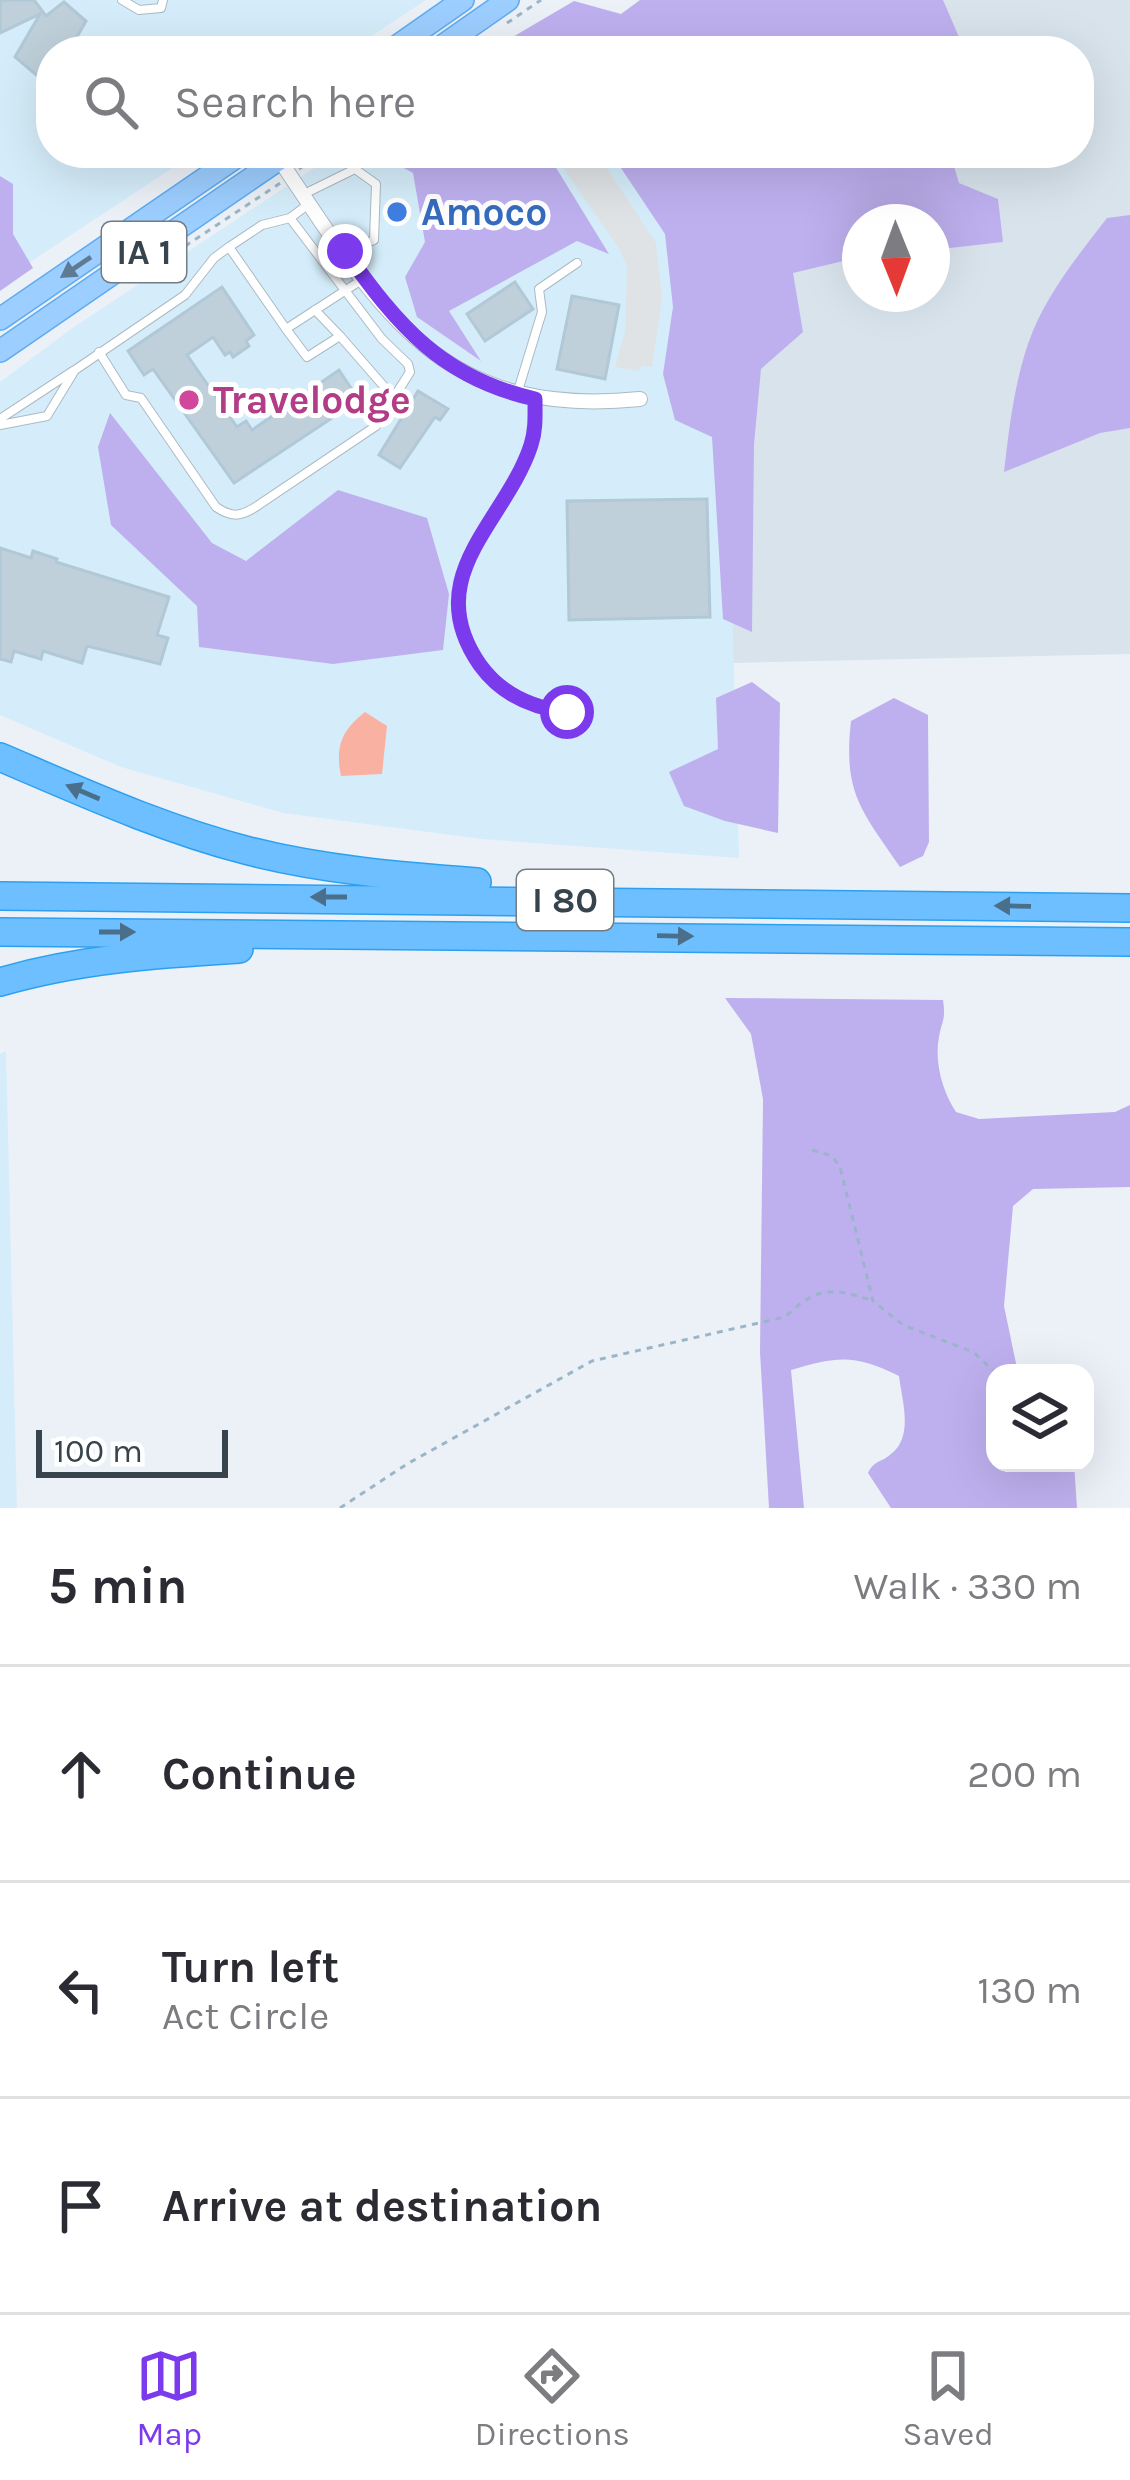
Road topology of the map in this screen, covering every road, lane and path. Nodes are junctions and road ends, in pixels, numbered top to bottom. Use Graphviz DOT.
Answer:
graph roads {
  1 [pos="122,0"];
  2 [pos="164,0"];
  3 [pos="463,0"];
  4 [pos="508,0"];
  5 [pos="411,36"];
  6 [pos="456,36"];
  7 [pos="220,168"];
  8 [pos="262,168"];
  9 [pos="289,168"];
  10 [pos="307,198"];
  11 [pos="290,218"];
  12 [pos="229,247"];
  13 [pos="345,251"];
  14 [pos="577,263"];
  15 [pos="364,278"];
  16 [pos="344,291"];
  17 [pos="315,310"];
  18 [pos="0,319"];
  19 [pos="286,329"];
  20 [pos="340,336"];
  21 [pos="0,351"];
  22 [pos="99,352"];
  23 [pos="75,370"];
  24 [pos="517,395"];
  25 [pos="394,399"];
  26 [pos="535,399"];
  27 [pos="640,399"];
  28 [pos="0,422"];
  29 [pos="567,712"];
  30 [pos="0,757"];
  31 [pos="0,896"];
  32 [pos="563,900"];
  33 [pos="1130,908"];
  34 [pos="0,932"];
  35 [pos="381,933"];
  36 [pos="1130,942"];
  37 [pos="0,982"];
  38 [pos="812,1150"];
  39 [pos="873,1301"];
  40 [pos="986,1364"];
  41 [pos="340,1508"];
  1 -- 2 [label="lane"];
  3 -- 5 [label="main road"];
  4 -- 6 [label="main road"];
  7 -- 18 [label="main road, IA 1, one-way"];
  8 -- 21 [label="main road, IA 1"];
  9 -- 10 [label="street"];
  10 -- 11 [label="lane"];
  10 -- 13 [label="street"];
  10 -- 13 [label="lane"];
  11 -- 12 [label="lane"];
  11 -- 16 [label="lane"];
  12 -- 19 [label="lane"];
  12 -- 22 [label="lane"];
  13 -- 15 [label="street"];
  14 -- 24 [label="lane"];
  15 -- 16 [label="lane"];
  15 -- 24 [label="street"];
  16 -- 17 [label="lane"];
  16 -- 25 [label="lane"];
  17 -- 19 [label="lane"];
  17 -- 20 [label="lane"];
  19 -- 20 [label="lane"];
  20 -- 25 [label="lane"];
  22 -- 23 [label="lane"];
  22 -- 25 [label="lane"];
  23 -- 28 [label="lane"];
  23 -- 28 [label="lane"];
  24 -- 26 [label="street"];
  26 -- 27 [label="street"];
  26 -- 29 [label="lane"];
  32 -- 30 [label="highway, one-way"];
  32 -- 31 [label="highway, I 80, one-way"];
  33 -- 32 [label="highway, I 80, one-way"];
  34 -- 35 [label="highway, I 80, one-way"];
  35 -- 36 [label="highway, I 80, one-way"];
  35 -- 37 [label="highway"];
  38 -- 39 [label="path"];
  39 -- 40 [label="path"];
  39 -- 41 [label="path"];
}
